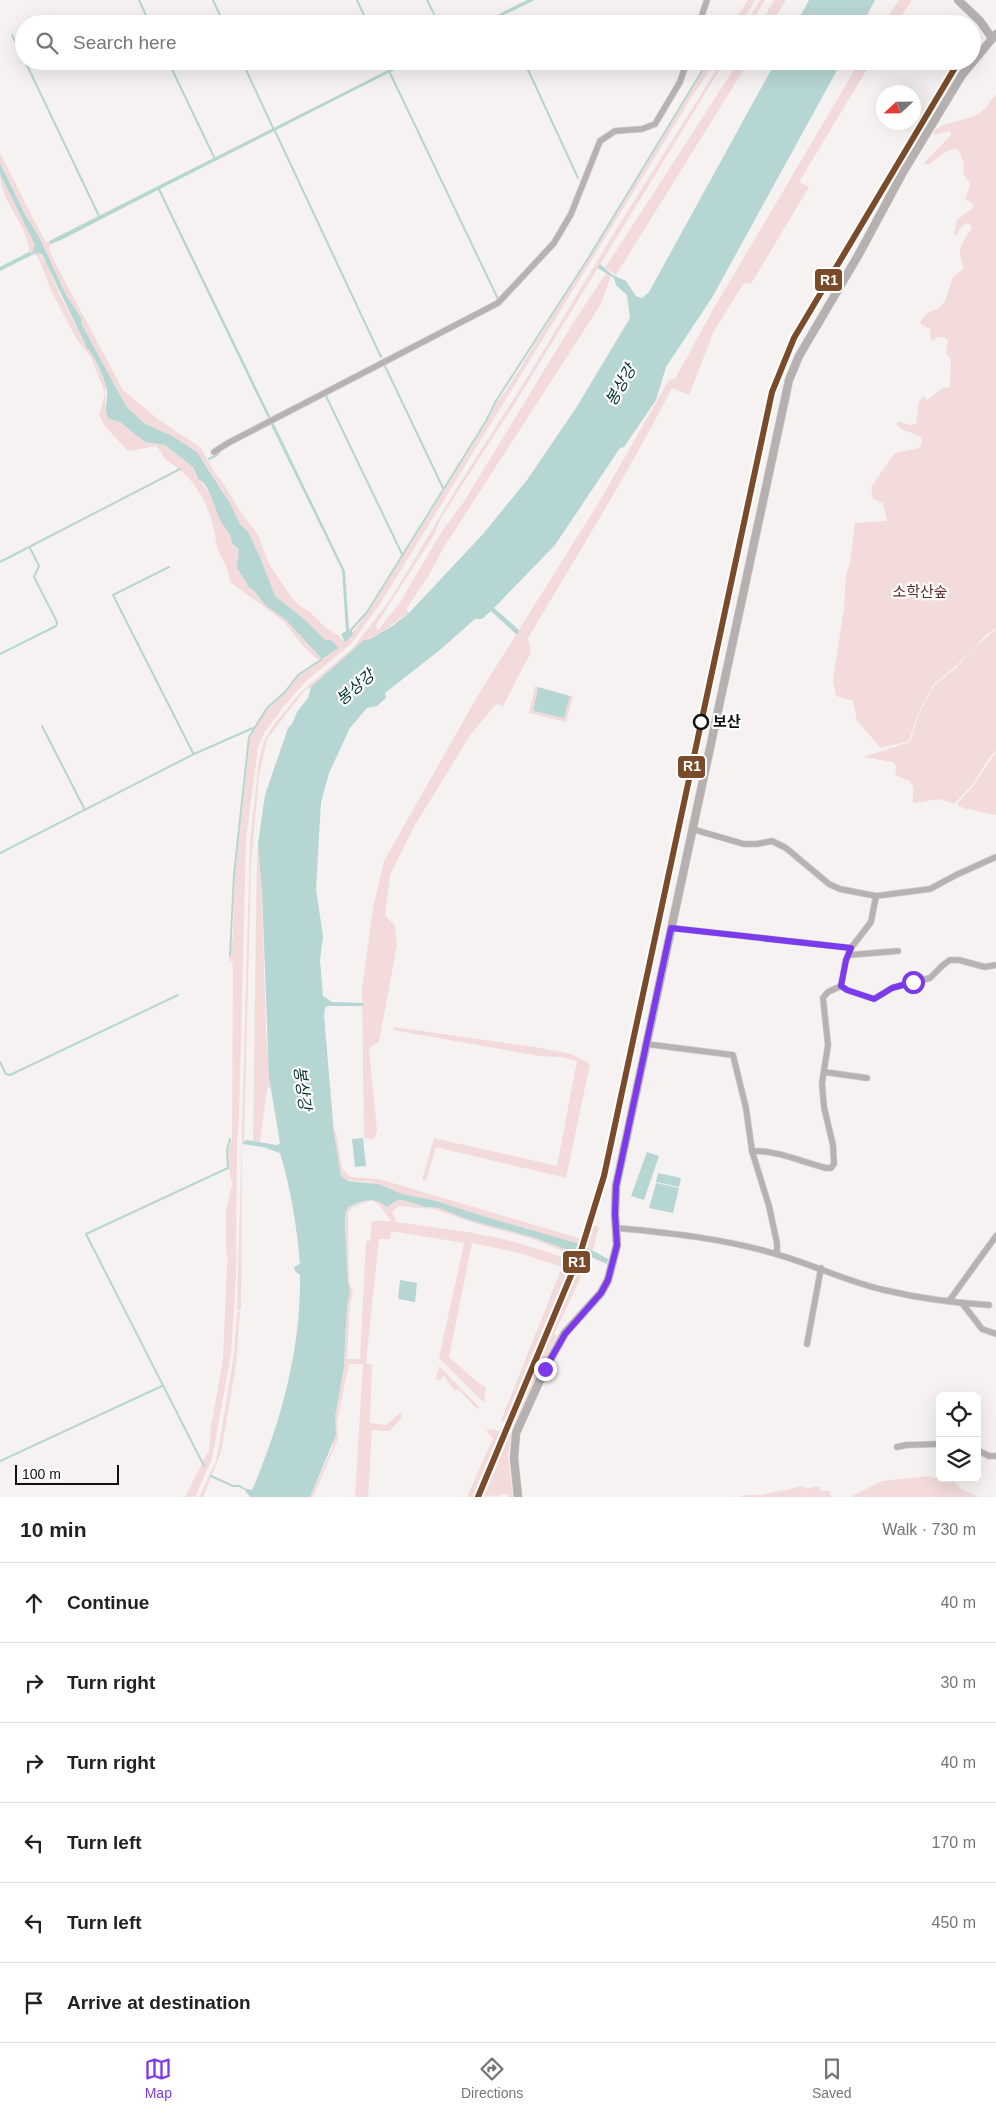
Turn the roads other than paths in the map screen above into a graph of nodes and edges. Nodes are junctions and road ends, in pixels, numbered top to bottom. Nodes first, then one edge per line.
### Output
1 (706, 0) edge
2 (958, 0) edge
3 (702, 15) edge
4 (974, 15) edge
5 (981, 22) edge
6 (994, 36) edge
7 (981, 52) edge
8 (684, 70) edge
9 (966, 70) edge
10 (214, 452) dead end
11 (692, 829) junction
12 (996, 857) edge
13 (876, 896) junction
14 (671, 928) junction
15 (851, 948) junction
16 (898, 950) dead end
17 (848, 955) junction
18 (996, 965) edge
19 (841, 986) junction
20 (646, 1044) junction
21 (824, 1072) junction
22 (866, 1078) dead end
23 (752, 1151) junction
24 (617, 1228) junction
25 (996, 1236) edge
26 (777, 1254) junction
27 (821, 1268) junction
28 (948, 1301) junction
29 (962, 1303) junction
30 (990, 1305) dead end
31 (996, 1334) edge
32 (807, 1344) dead end
33 (936, 1444) edge
34 (897, 1448) dead end
35 (981, 1452) edge
36 (996, 1456) edge
37 (518, 1497) edge

1 - 3 street
2 - 4 main road
5 - 6 main road
6 - 7 main road
8 - 10 street
9 - 11 main road
11 - 13 street
11 - 14 main road
12 - 13 street
13 - 15 street
14 - 15 street
14 - 20 main road
15 - 17 street
16 - 17 street
17 - 19 street
18 - 19 street
19 - 21 street
20 - 23 street
20 - 24 main road
21 - 22 street
21 - 23 street
23 - 26 street
24 - 26 street
24 - 37 main road
25 - 28 street
26 - 27 street
27 - 28 street
27 - 32 street
28 - 29 street
29 - 30 street
29 - 31 street
33 - 34 street
35 - 36 street

